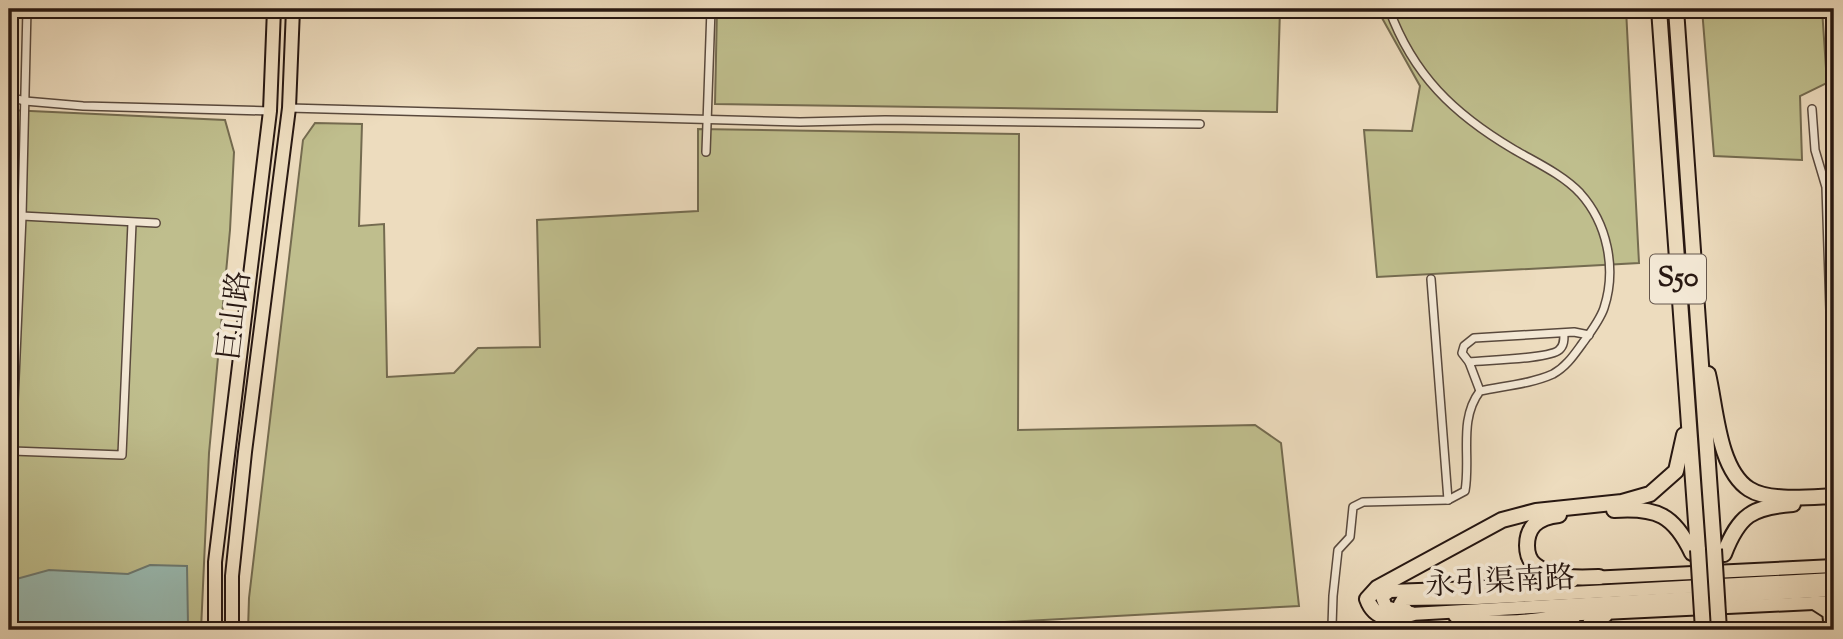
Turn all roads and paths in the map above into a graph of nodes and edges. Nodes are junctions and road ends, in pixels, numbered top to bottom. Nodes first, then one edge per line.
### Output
1 (27, 9) edge
2 (274, 9) edge
3 (293, 9) edge
4 (711, 9) edge
5 (1389, 9) edge
6 (1659, 9) edge
7 (1676, 9) edge
8 (9, 97) edge
9 (25, 101) junction
10 (289, 108) junction
11 (1812, 109) dead end
12 (270, 111) junction
13 (708, 119) junction
14 (1200, 124) dead end
15 (706, 152) dead end
16 (1830, 186) edge
17 (22, 216) junction
18 (132, 223) junction
19 (156, 223) dead end
20 (1431, 279) dead end
21 (1564, 334) junction
22 (1589, 335) junction
23 (1698, 335) junction
24 (1682, 336) junction
25 (1834, 348) edge
26 (1469, 362) junction
27 (1480, 391) junction
28 (12, 451) junction
29 (1834, 496) edge
30 (1448, 500) junction
31 (1834, 502) edge
32 (9, 517) edge
33 (1719, 551) junction
34 (1695, 552) junction
35 (1834, 566) edge
36 (1599, 577) junction
37 (1834, 579) edge
38 (1834, 590) edge
39 (1816, 603) joint
40 (1832, 607) edge
41 (1441, 612) junction
42 (1411, 614) junction
43 (1561, 615) junction
44 (1605, 615) junction
45 (1582, 628) edge
46 (215, 630) edge
47 (232, 630) edge
48 (1329, 630) edge
49 (1703, 630) edge
50 (1719, 630) edge
51 (1832, 630) edge

1 - 9 street
2 - 12 main road, 巨山路
3 - 10 main road, 巨山路
4 - 13 street
5 - 22 street
6 - 24 highway, S50
7 - 23 highway, S50
8 - 9 street
9 - 12 street
9 - 17 street
10 - 13 street
10 - 47 main road, 巨山路
11 - 16 street
12 - 46 main road, 巨山路
13 - 14 street
13 - 15 street
16 - 25 street
17 - 18 street
17 - 28 street
18 - 19 street
18 - 28 street
20 - 30 street
21 - 22 street
21 - 26 street
21 - 26 street
22 - 27 street
23 - 29 highway
23 - 33 highway, S50
24 - 34 highway, S50
24 - 42 highway
26 - 27 street
27 - 30 street
28 - 32 street
30 - 48 street
31 - 33 highway
33 - 50 highway, S50, bridge
34 - 36 highway
34 - 49 highway, S50, bridge
35 - 36 main road
36 - 42 main road
37 - 42 main road, 永引渠南路
38 - 41 main road, 永引渠南路
39 - 40 highway
39 - 44 main road
40 - 51 highway
41 - 42 main road, 永引渠南路
41 - 43 main road
43 - 44 main road
43 - 45 highway
44 - 45 highway

